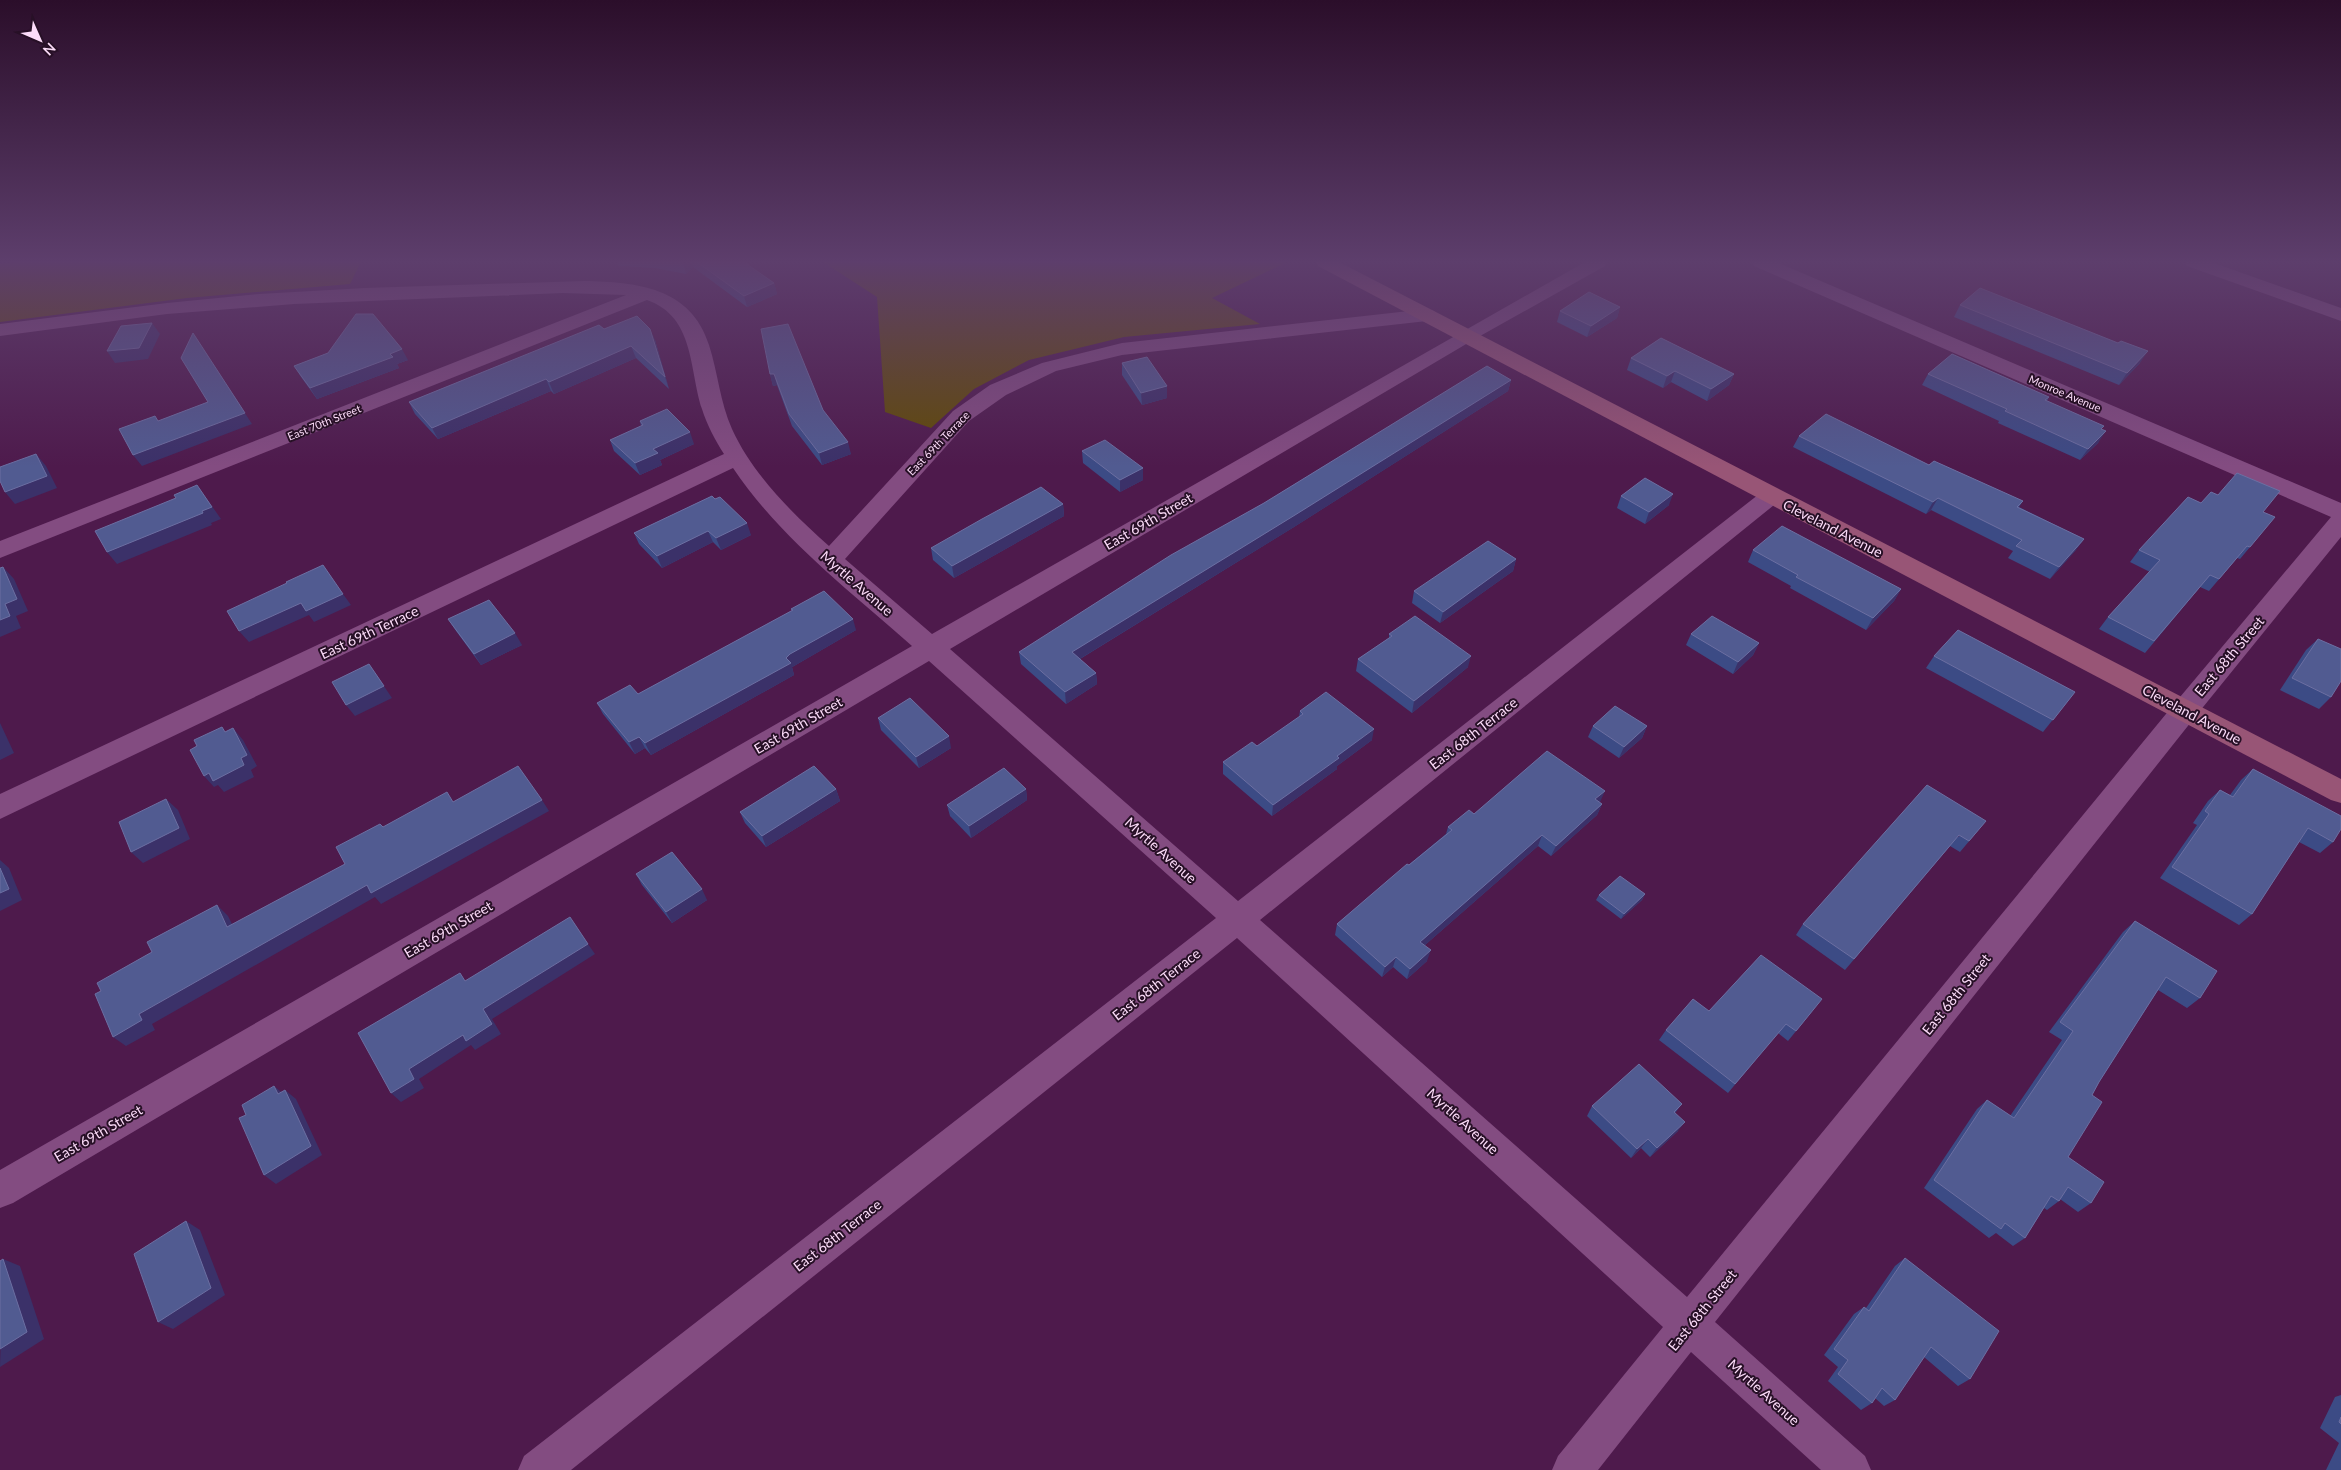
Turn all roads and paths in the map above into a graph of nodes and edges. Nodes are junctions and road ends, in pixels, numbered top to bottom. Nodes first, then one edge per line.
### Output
1 (555, 331) edge
2 (695, 331) edge
3 (1287, 331) edge
4 (1456, 331) edge
5 (1476, 331) edge
6 (1920, 331) edge
7 (1466, 336) junction
8 (737, 457) junction
9 (1771, 496) junction
10 (2341, 512) edge
11 (2341, 521) edge
12 (0, 550) edge
13 (830, 560) junction
14 (932, 647) junction
15 (2184, 710) junction
16 (2341, 792) edge
17 (0, 807) edge
18 (1238, 919) junction
19 (0, 1190) edge
20 (1690, 1325) junction
21 (538, 1470) edge
22 (1572, 1470) edge
23 (1851, 1470) edge

1 - 12 street, East 70th Street
2 - 8 street, Myrtle Avenue
3 - 13 street, East 69th Terrace
4 - 7 main road, Cleveland Avenue
5 - 7 street, East 69th Street
6 - 10 street, Monroe Avenue
7 - 9 main road, Cleveland Avenue
7 - 14 street, East 69th Street
8 - 13 street, Myrtle Avenue
8 - 17 street, East 69th Terrace
9 - 15 main road, Cleveland Avenue
9 - 18 street, East 68th Terrace
11 - 15 street, East 68th Street
13 - 14 street, Myrtle Avenue
14 - 18 street, Myrtle Avenue
14 - 19 street, East 69th Street
15 - 16 main road, Cleveland Avenue
15 - 20 street, East 68th Street
18 - 20 street, Myrtle Avenue
18 - 21 street, East 68th Terrace
20 - 22 street, East 68th Street
20 - 23 street, Myrtle Avenue

